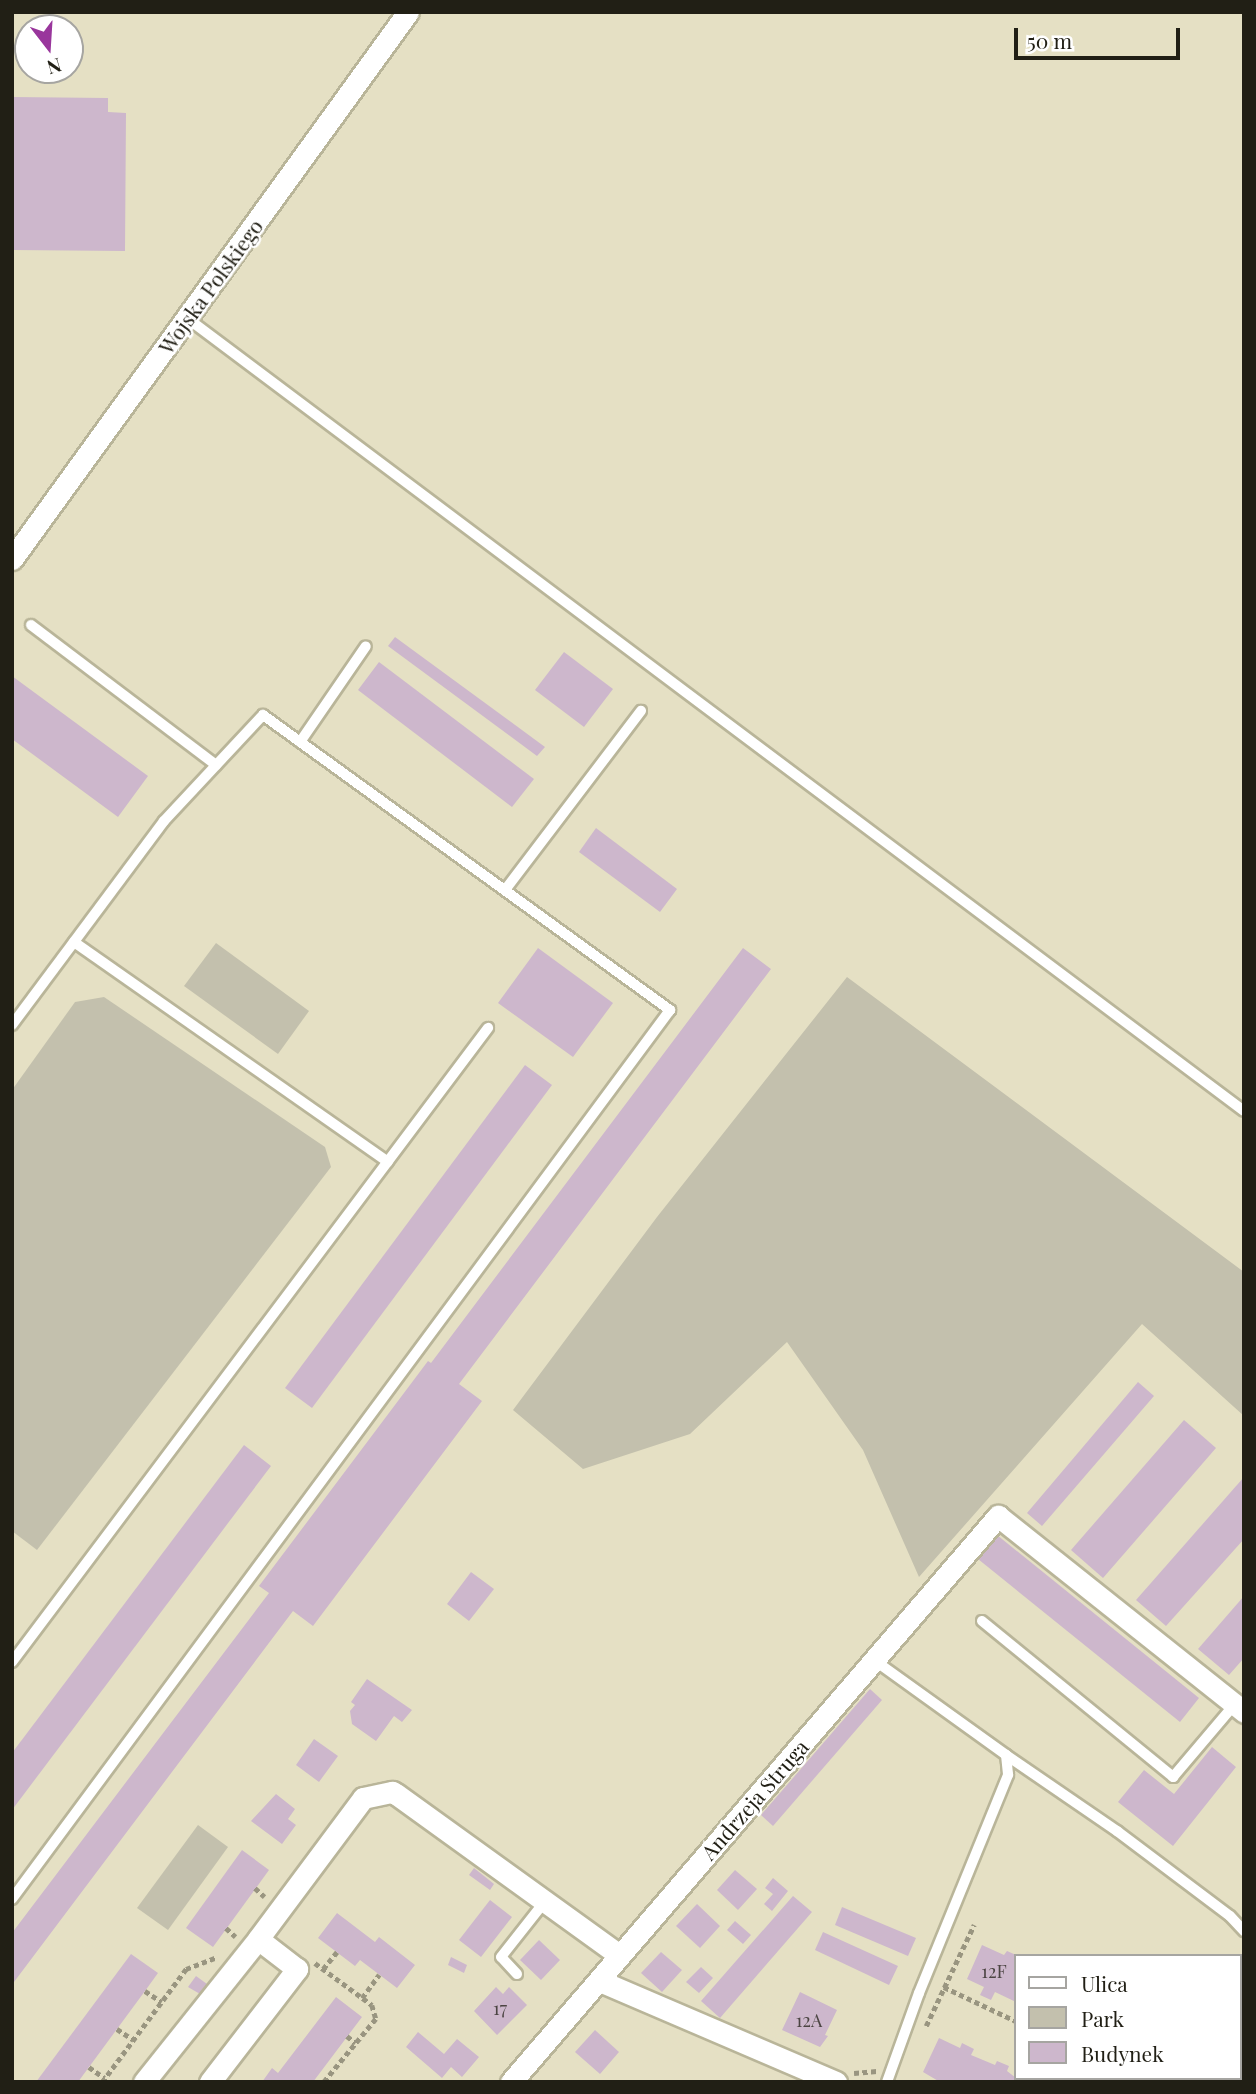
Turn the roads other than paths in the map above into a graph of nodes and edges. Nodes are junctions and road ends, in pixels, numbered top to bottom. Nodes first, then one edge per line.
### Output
1 (408, 12) edge
2 (187, 318) junction
3 (12, 559) edge
4 (31, 625) dead end
5 (366, 646) dead end
6 (641, 711) dead end
7 (300, 742) junction
8 (216, 765) junction
9 (505, 890) junction
10 (74, 942) junction
11 (12, 1025) edge
12 (488, 1028) dead end
13 (1244, 1111) edge
14 (387, 1162) junction
15 (982, 1621) dead end
16 (874, 1660) junction
17 (12, 1662) edge
18 (1239, 1709) edge
19 (1006, 1755) junction
20 (12, 1899) edge
21 (546, 1900) junction
22 (1244, 1931) edge
23 (247, 1935) junction
24 (619, 1955) junction
25 (517, 1974) dead end
26 (600, 1981) junction
27 (144, 2082) edge
28 (210, 2082) edge
29 (511, 2082) edge
30 (836, 2082) edge
31 (887, 2082) edge

1 - 2 street, Wojska Polskiego
2 - 3 street, Wojska Polskiego
2 - 13 lane
4 - 8 lane
5 - 7 lane
6 - 9 lane
7 - 8 lane
7 - 9 lane
8 - 10 lane
9 - 20 lane
10 - 11 lane
10 - 14 lane
12 - 14 lane
14 - 17 lane
15 - 18 lane
16 - 18 street, Andrzeja Struga
16 - 19 lane
16 - 24 street, Andrzeja Struga
19 - 22 lane
19 - 31 lane
21 - 23 street
21 - 24 street
21 - 25 lane
23 - 27 street
23 - 28 street
24 - 26 street, Andrzeja Struga
26 - 29 street, Andrzeja Struga
26 - 30 street

